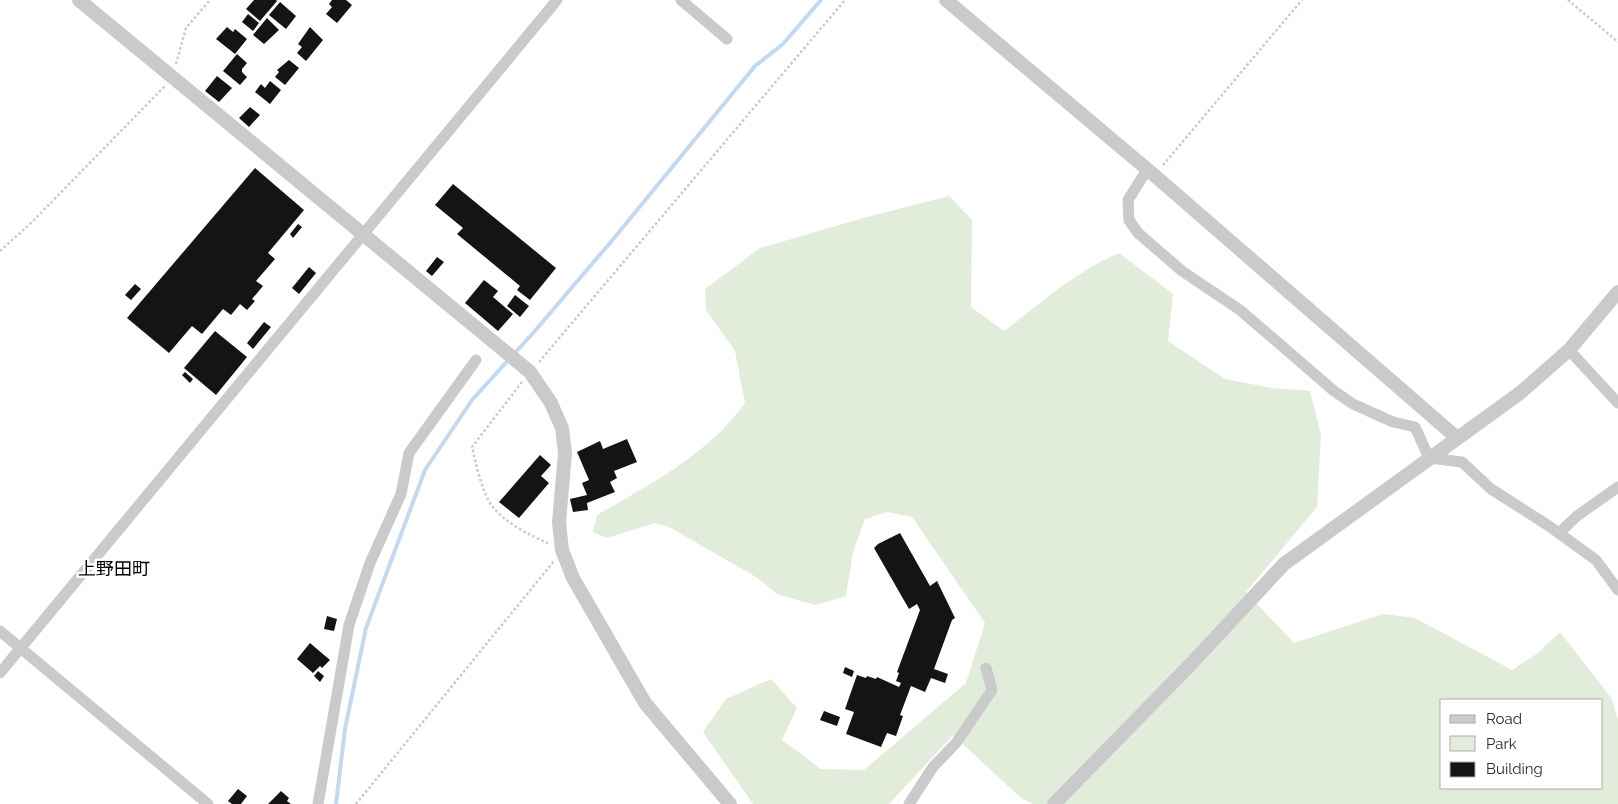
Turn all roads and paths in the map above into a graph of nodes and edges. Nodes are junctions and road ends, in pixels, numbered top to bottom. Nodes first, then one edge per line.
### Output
1 (79, 0) edge
2 (210, 0) edge
3 (557, 0) edge
4 (681, 0) edge
5 (845, 0) edge
6 (946, 0) edge
7 (1302, 0) edge
8 (1568, 0) edge
9 (727, 39) dead end
10 (1618, 42) edge
11 (173, 77) junction
12 (1154, 176) junction
13 (363, 234) junction
14 (0, 251) edge
15 (1618, 292) edge
16 (1569, 350) junction
17 (476, 360) dead end
18 (530, 372) junction
19 (1618, 403) edge
20 (1456, 437) junction
21 (1429, 458) junction
22 (1618, 487) edge
23 (1559, 533) junction
24 (562, 550) junction
25 (1618, 590) edge
26 (0, 631) edge
27 (21, 648) junction
28 (986, 668) dead end
29 (0, 673) edge
30 (208, 804) edge
31 (318, 804) edge
32 (356, 804) edge
33 (730, 804) edge
34 (909, 804) edge
35 (1054, 804) edge

1 - 11 street
2 - 11 path
3 - 13 street
4 - 9 street
5 - 18 path
6 - 12 street
7 - 12 path
8 - 10 path
11 - 13 street
11 - 14 path
12 - 20 street
12 - 21 street
13 - 18 street
13 - 27 street
15 - 16 street
16 - 19 street
16 - 20 street
17 - 31 street
18 - 24 street
18 - 24 path
20 - 21 street
21 - 23 street
21 - 35 street
22 - 23 street
23 - 25 street
24 - 32 path
24 - 33 street
26 - 27 street
27 - 29 street
27 - 30 street
28 - 34 street

